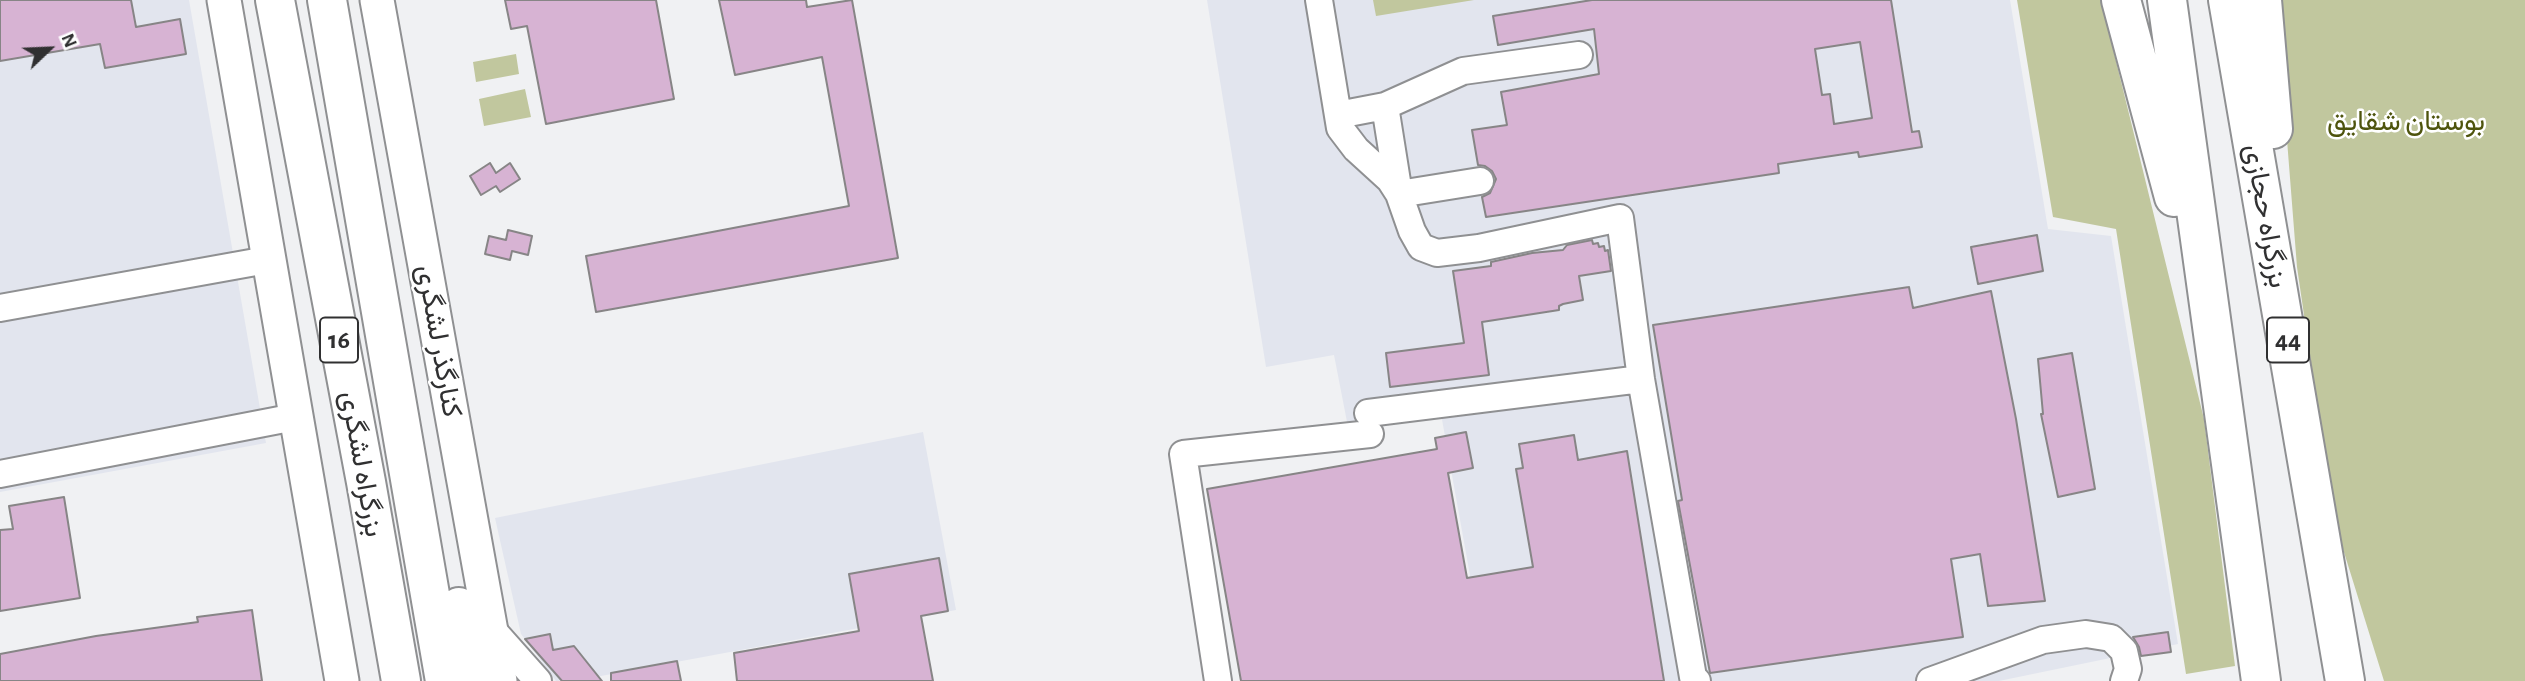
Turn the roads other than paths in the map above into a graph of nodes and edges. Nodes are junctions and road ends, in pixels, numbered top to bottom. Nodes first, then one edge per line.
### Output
1 (224, 0) edge
2 (275, 0) edge
3 (327, 0) edge
4 (377, 0) edge
5 (1319, 0) edge
6 (2121, 0) edge
7 (2167, 0) edge
8 (2228, 0) edge
9 (2262, 0) edge
10 (1579, 55) dead end
11 (1385, 106) junction
12 (1338, 116) junction
13 (1480, 181) dead end
14 (1399, 194) junction
15 (267, 260) junction
16 (0, 308) edge
17 (2284, 319) junction
18 (2210, 320) junction
19 (386, 346) junction
20 (1641, 379) junction
21 (295, 417) junction
22 (0, 474) edge
23 (491, 628) junction
24 (342, 681) edge
25 (401, 681) edge
26 (445, 681) edge
27 (472, 681) edge
28 (500, 681) edge
29 (538, 681) edge
30 (1218, 681) edge
31 (1697, 681) edge
32 (1930, 681) edge
33 (2124, 681) edge
34 (2261, 681) edge
35 (2345, 681) edge

1 - 15 main road
2 - 25 highway, بزرگراه لشگری / 16
3 - 19 highway, بزرگراه لشگری / 16
4 - 23 main road, کنارگذر لشگری
5 - 12 street
6 - 18 highway
7 - 18 highway
8 - 17 highway, بزرگراه حجازی / 44
9 - 17 highway
10 - 11 street
11 - 12 street
11 - 14 street
12 - 14 street
13 - 14 street
14 - 20 street
15 - 16 street
15 - 21 main road
17 - 35 highway, بزرگراه حجازی / 44
18 - 34 highway
19 - 26 highway, بزرگراه لشگری / 16
19 - 27 highway
20 - 30 street
20 - 31 street
21 - 22 street
21 - 24 main road
23 - 28 main road, کنارگذر لشگری
23 - 29 street
32 - 33 street

